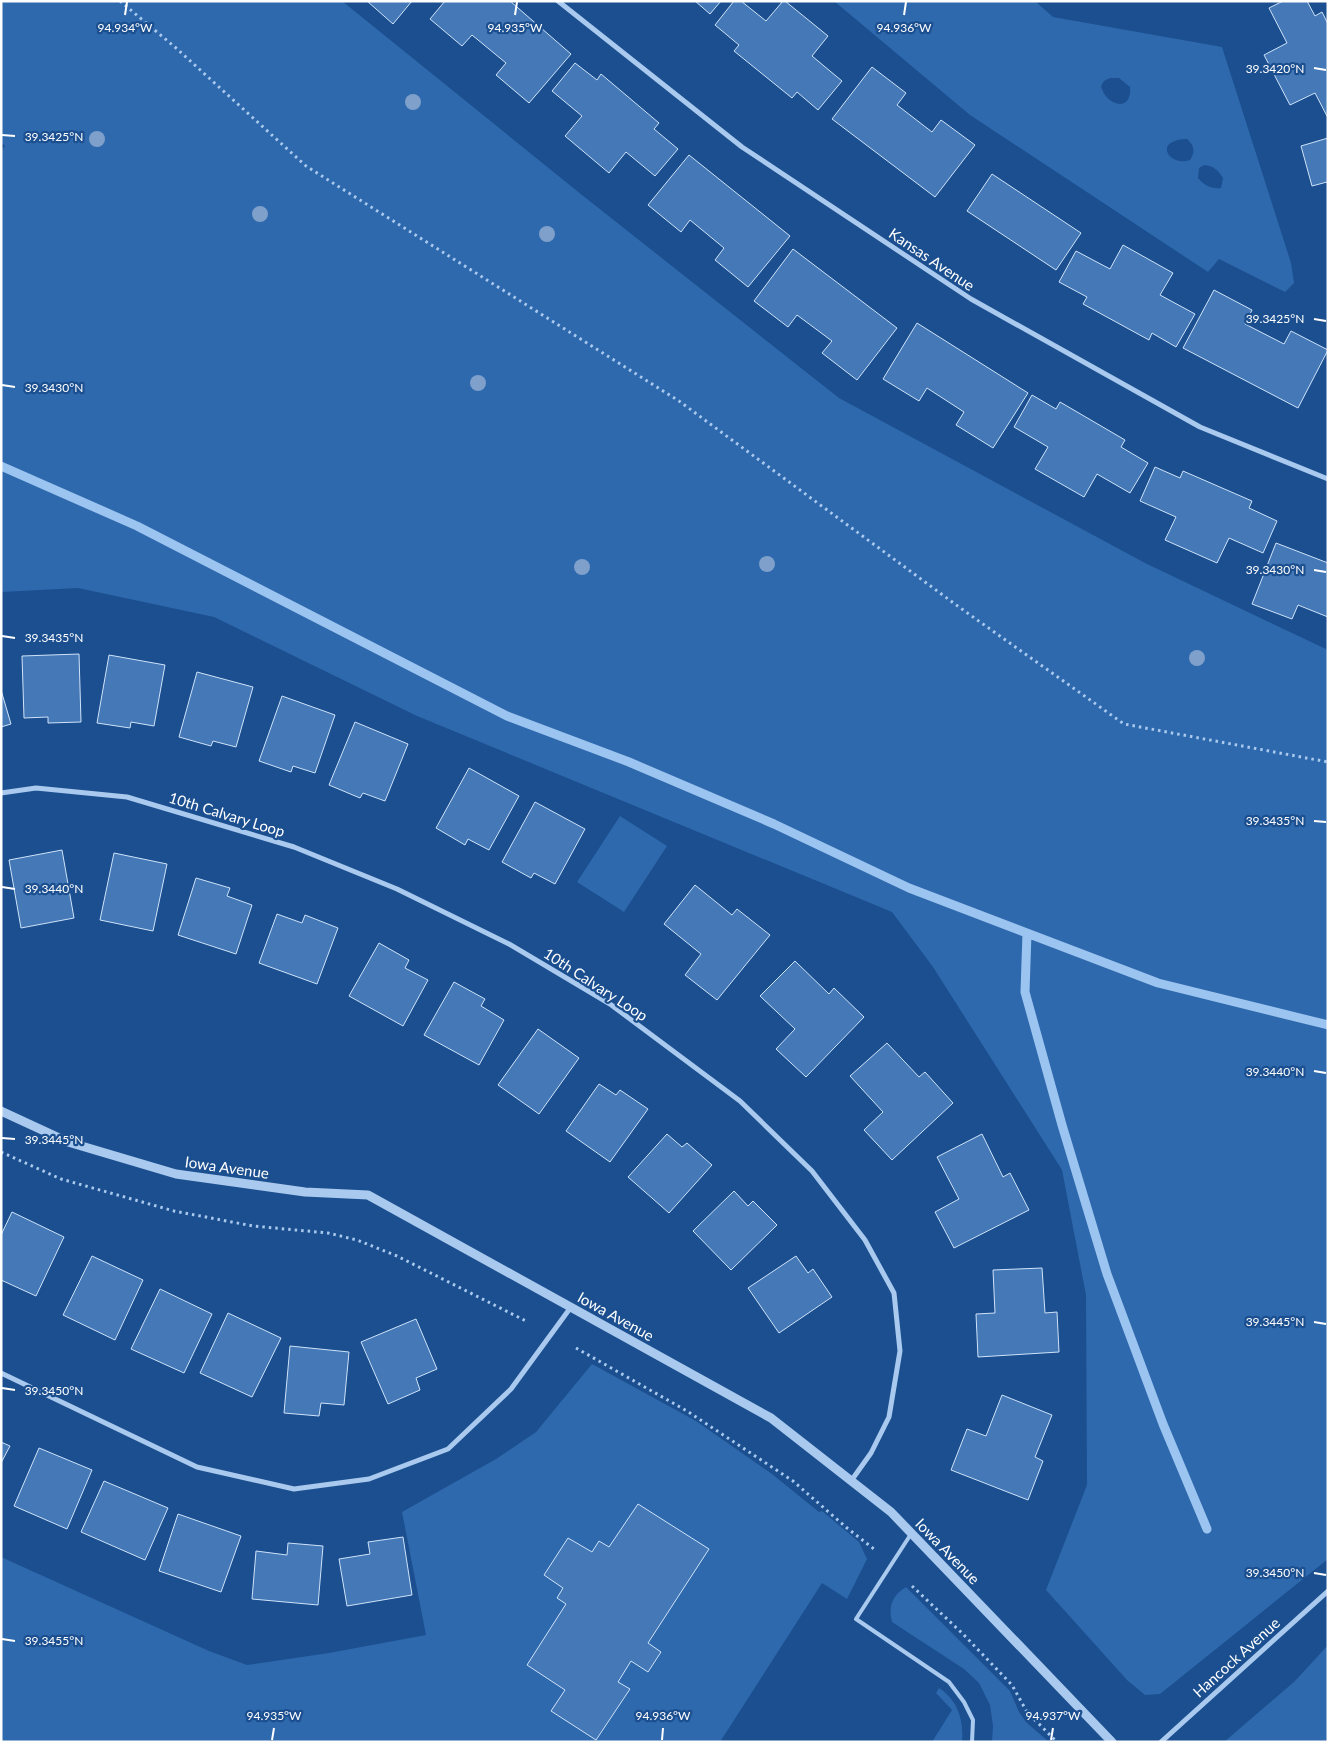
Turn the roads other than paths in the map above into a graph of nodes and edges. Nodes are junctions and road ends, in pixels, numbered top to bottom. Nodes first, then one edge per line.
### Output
1 (558, 1) edge
2 (1328, 480) edge
3 (1, 793) edge
4 (1, 1111) edge
5 (571, 1307) junction
6 (1, 1373) edge
7 (851, 1481) junction
8 (911, 1533) junction
9 (1328, 1591) edge
10 (972, 1742) edge
11 (1112, 1742) edge
12 (1161, 1742) edge

1 - 2 street, Kansas Avenue
3 - 7 street, 10th Calvary Loop
4 - 5 street, Iowa Avenue
5 - 6 street
5 - 7 street, Iowa Avenue
7 - 8 street, Iowa Avenue
8 - 10 lane
8 - 11 street, Iowa Avenue
9 - 12 street, Hancock Avenue

